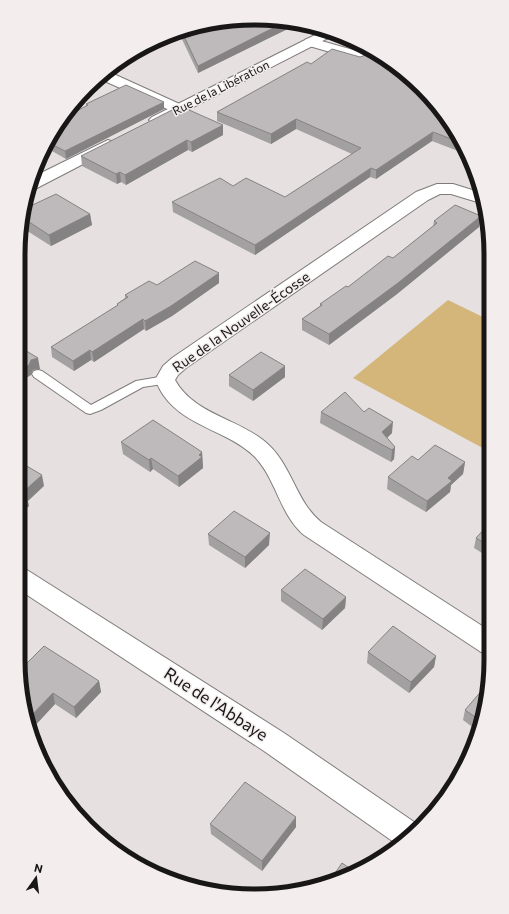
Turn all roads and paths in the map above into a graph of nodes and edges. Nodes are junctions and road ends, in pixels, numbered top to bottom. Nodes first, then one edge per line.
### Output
1 (324, 36) edge
2 (311, 42) junction
3 (379, 62) edge
4 (109, 77) edge
5 (179, 109) junction
6 (141, 128) edge
7 (121, 138) edge
8 (37, 181) edge
9 (476, 197) edge
10 (38, 374) dead end
11 (165, 380) junction
12 (25, 582) edge
13 (484, 640) edge
14 (405, 833) edge

1 - 2 street, Rue de la Libération
2 - 3 street
2 - 5 street, Rue de la Libération
4 - 5 street
5 - 6 street, Rue de la Libération
7 - 8 street
9 - 11 street, Rue de la Nouvelle-Écosse
10 - 11 lane
11 - 13 street, Rue de la Nouvelle-Écosse
12 - 14 street, Rue de l'Abbaye

